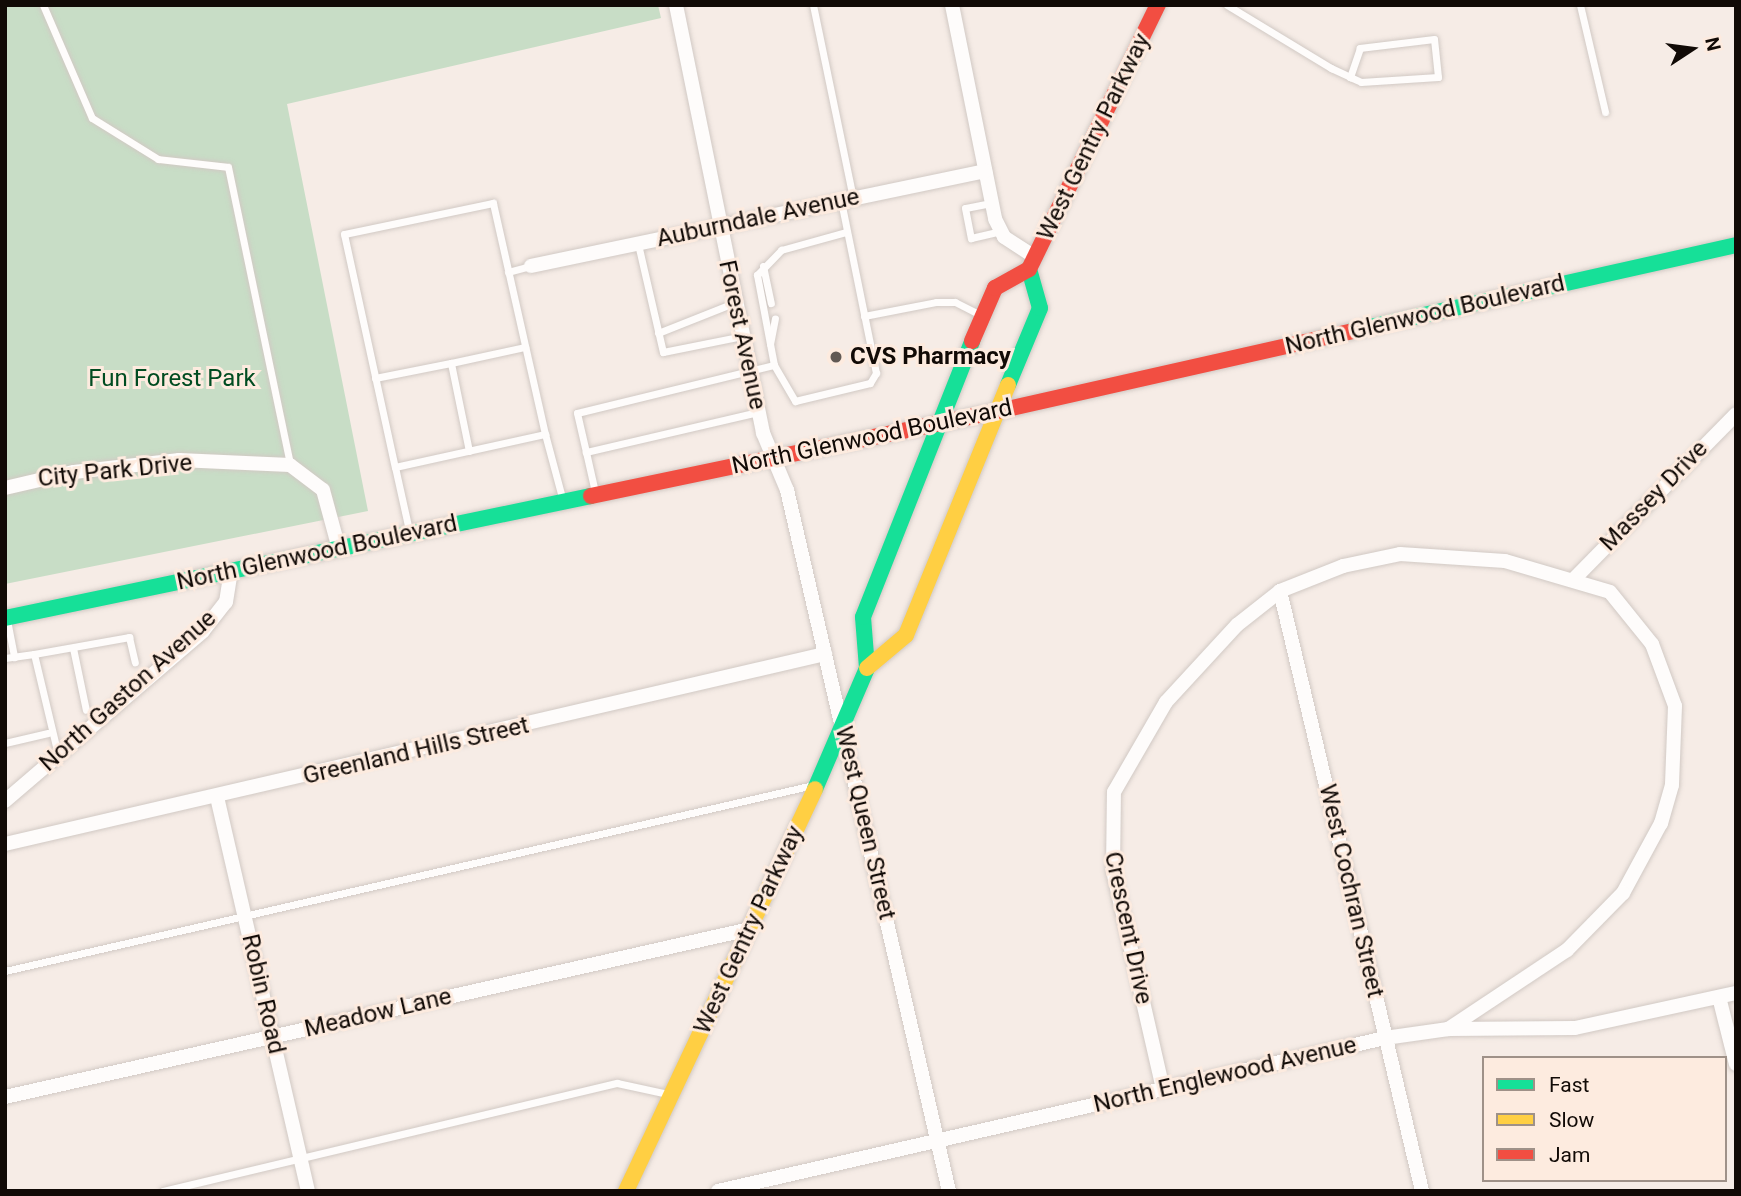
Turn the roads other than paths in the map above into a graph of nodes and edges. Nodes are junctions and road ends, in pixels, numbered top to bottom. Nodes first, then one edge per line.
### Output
1 (43, 5) edge
2 (676, 5) edge
3 (813, 5) edge
4 (952, 5) edge
5 (1158, 5) edge
6 (1227, 5) edge
7 (1580, 5) edge
8 (1350, 77) junction
9 (1605, 113) dead end
10 (985, 171) junction
11 (847, 199) junction
12 (991, 202) junction
13 (720, 226) junction
14 (1001, 231) junction
15 (846, 232) junction
16 (638, 243) junction
17 (1736, 245) edge
18 (1032, 263) junction
19 (531, 266) joint
20 (763, 267) junction
21 (508, 272) junction
22 (736, 302) junction
23 (771, 303) dead end
24 (864, 316) junction
25 (983, 316) junction
26 (775, 318) dead end
27 (658, 333) junction
28 (743, 336) junction
29 (770, 344) junction
30 (525, 347) junction
31 (451, 363) junction
32 (774, 365) junction
33 (750, 374) junction
34 (375, 378) junction
35 (758, 412) junction
36 (994, 412) junction
37 (1736, 414) edge
38 (934, 426) junction
39 (545, 434) junction
40 (469, 451) junction
41 (586, 452) junction
42 (773, 457) junction
43 (290, 465) junction
44 (394, 467) junction
45 (5, 488) edge
46 (595, 495) junction
47 (563, 502) junction
48 (410, 534) junction
49 (339, 549) junction
50 (231, 571) junction
51 (1574, 579) junction
52 (1280, 591) junction
53 (6, 617) edge
54 (73, 648) junction
55 (34, 654) junction
56 (825, 654) junction
57 (10, 658) edge
58 (135, 662) dead end
59 (867, 667) junction
60 (86, 710) dead end
61 (844, 726) junction
62 (48, 733) junction
63 (5, 743) edge
64 (58, 755) junction
65 (817, 784) junction
66 (8, 793) edge
67 (218, 797) junction
68 (5, 844) edge
69 (245, 918) junction
70 (750, 929) junction
71 (5, 971) edge
72 (1736, 993) edge
73 (1719, 997) junction
74 (1448, 1029) junction
75 (273, 1037) junction
76 (1385, 1038) junction
77 (1736, 1064) edge
78 (1163, 1089) junction
79 (672, 1095) junction
80 (5, 1097) edge
81 (937, 1139) junction
82 (301, 1160) junction
83 (163, 1191) edge
84 (308, 1191) edge
85 (626, 1191) edge
86 (718, 1191) edge
87 (949, 1191) edge
88 (1422, 1191) edge

1 - 43 lane
2 - 13 street, Forest Avenue
3 - 11 lane
4 - 10 street
5 - 18 main road, West Gentry Parkway
6 - 8 lane
7 - 9 lane
8 - 8 lane
10 - 11 street, Auburndale Avenue
10 - 12 street
11 - 13 street, Auburndale Avenue
11 - 15 lane
12 - 14 street
12 - 14 lane
13 - 16 street, Auburndale Avenue
13 - 22 street, Forest Avenue
14 - 18 street
15 - 20 lane
15 - 24 lane
16 - 19 street, Auburndale Avenue
16 - 27 lane
17 - 36 main road, North Glenwood Boulevard
18 - 25 main road, West Gentry Parkway
18 - 36 main road, West Gentry Parkway
19 - 21 lane
20 - 23 lane
20 - 29 lane
21 - 30 lane
21 - 34 lane
22 - 27 lane
22 - 28 street, Forest Avenue
24 - 25 lane
24 - 32 lane
25 - 38 main road, West Gentry Parkway
26 - 29 lane
27 - 28 lane
28 - 33 street, Forest Avenue
29 - 32 lane
30 - 31 lane
30 - 39 lane
31 - 34 lane
31 - 40 lane
32 - 33 lane
33 - 35 street, Forest Avenue
33 - 41 lane
34 - 44 lane
35 - 41 lane
35 - 42 street, Forest Avenue
36 - 38 main road, North Glenwood Boulevard
36 - 59 main road, West Gentry Parkway
37 - 51 street, Massey Drive
38 - 42 main road, North Glenwood Boulevard
38 - 59 main road, West Gentry Parkway
39 - 40 lane
39 - 47 lane
40 - 44 lane
41 - 46 lane
42 - 46 main road, North Glenwood Boulevard
42 - 56 street, West Queen Street
43 - 45 street, City Park Drive
43 - 49 street
44 - 48 lane
46 - 47 main road, North Glenwood Boulevard
47 - 48 main road, North Glenwood Boulevard
48 - 49 main road, North Glenwood Boulevard
49 - 50 main road, North Glenwood Boulevard
50 - 53 main road, North Glenwood Boulevard
50 - 64 street, North Gaston Avenue
51 - 52 street, Crescent Drive
51 - 74 street, Crescent Drive
52 - 76 street, West Cochran Street
52 - 78 street, Crescent Drive
53 - 57 lane
54 - 55 lane
54 - 58 lane
54 - 60 lane
55 - 57 lane
55 - 62 lane
56 - 61 street, West Queen Street
56 - 67 street, Greenland Hills Street
59 - 61 main road, West Gentry Parkway
61 - 65 main road, West Gentry Parkway
61 - 81 street, West Queen Street
62 - 63 lane
62 - 64 lane
64 - 66 street, North Gaston Avenue
65 - 69 lane
65 - 70 main road, West Gentry Parkway
67 - 68 street, Greenland Hills Street
67 - 69 street, Robin Road
69 - 71 lane
69 - 75 street, Robin Road
70 - 75 street, Meadow Lane
70 - 79 main road, West Gentry Parkway
72 - 73 street, North Englewood Avenue
73 - 74 street, North Englewood Avenue
73 - 77 street
74 - 76 street, North Englewood Avenue
75 - 80 street, Meadow Lane
75 - 82 street, Robin Road
76 - 78 street, North Englewood Avenue
76 - 88 street, West Cochran Street
78 - 81 street, North Englewood Avenue
79 - 82 lane
79 - 85 main road, West Gentry Parkway
81 - 86 street, North Englewood Avenue
81 - 87 street, West Queen Street
82 - 83 lane
82 - 84 street, Robin Road

